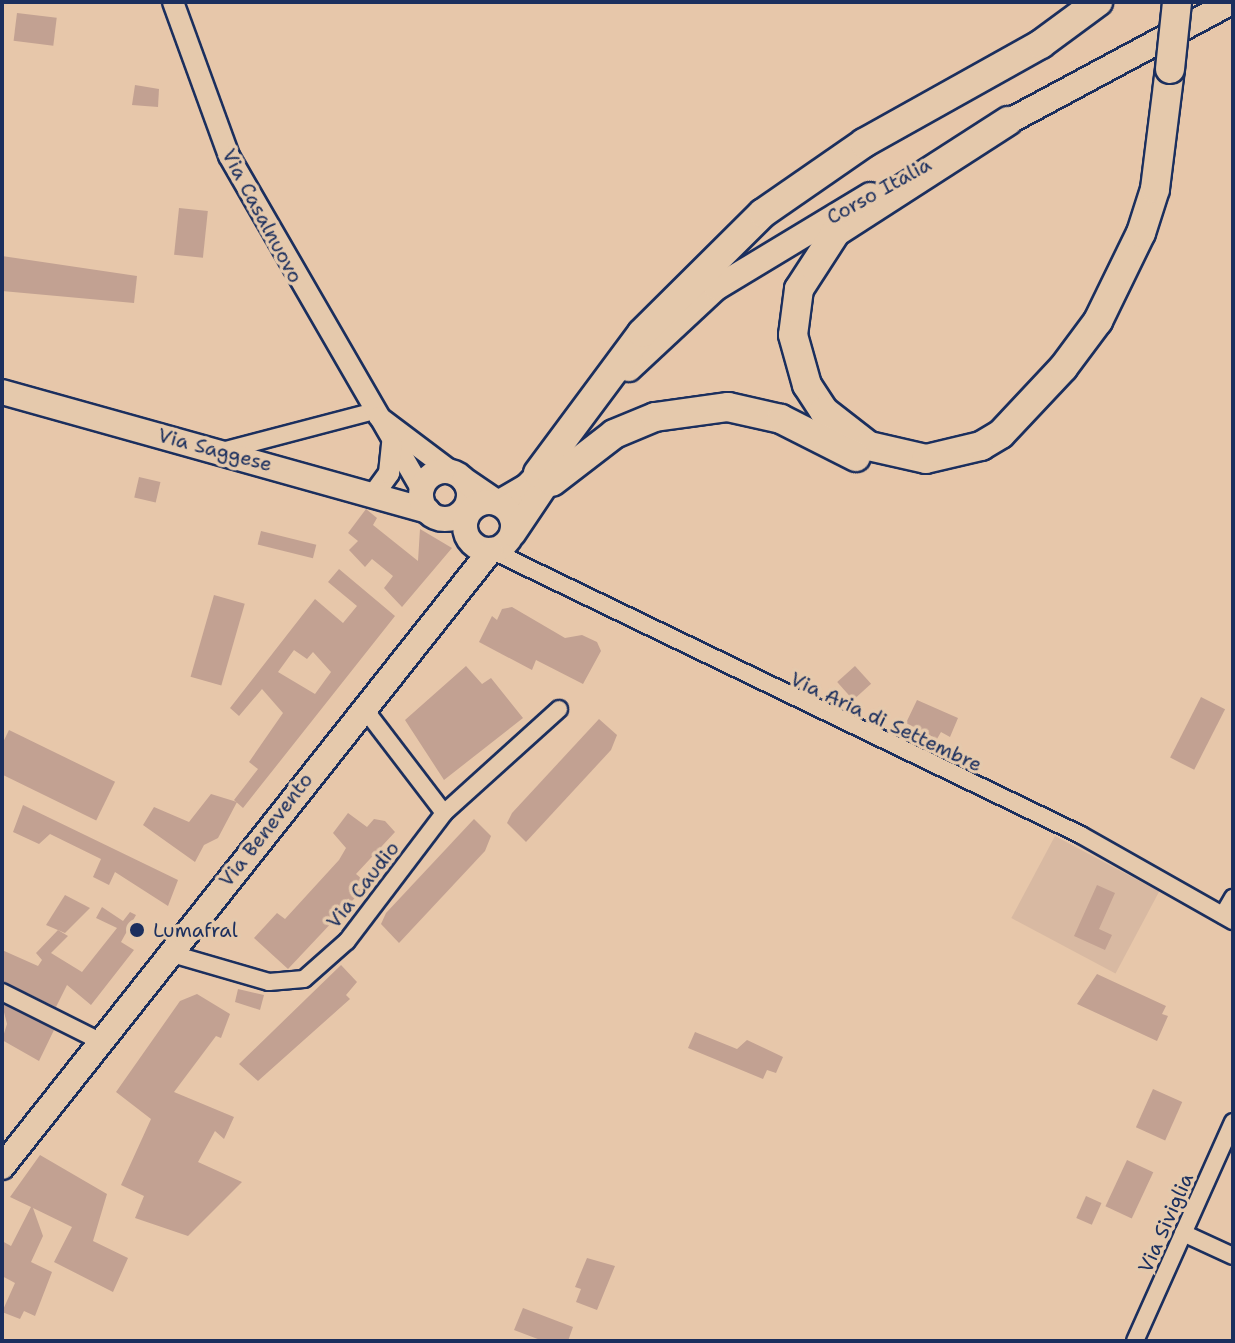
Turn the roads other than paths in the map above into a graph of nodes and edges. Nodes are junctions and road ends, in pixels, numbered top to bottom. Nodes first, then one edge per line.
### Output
1 (173, 2) edge
2 (1098, 2) edge
3 (1177, 2) edge
4 (1192, 2) edge
5 (1232, 2) edge
6 (1179, 65) junction
7 (1008, 121) junction
8 (2, 392) edge
9 (377, 414) junction
10 (392, 443) junction
11 (220, 452) junction
12 (458, 476) junction
13 (545, 478) junction
14 (374, 494) junction
15 (498, 503) junction
16 (429, 506) junction
17 (496, 542) junction
18 (363, 707) junction
19 (559, 709) dead end
20 (444, 813) junction
21 (1233, 898) edge
22 (1228, 918) edge
23 (169, 953) junction
24 (2, 992) edge
25 (100, 1041) junction
26 (1233, 1122) edge
27 (2, 1165) edge
28 (1183, 1233) junction
29 (1233, 1256) edge
30 (1136, 1340) edge

1 - 9 street, Via Casalnuovo
2 - 13 highway
3 - 6 highway, bridge
4 - 6 highway
5 - 7 main road, Corso Italia
6 - 7 highway
6 - 13 highway
7 - 13 main road, Corso Italia
8 - 11 main road, Via Saggese
9 - 10 street, Via Casalnuovo
9 - 11 street
9 - 12 street
10 - 14 street
10 - 16 street, Via Casalnuovo
11 - 14 main road, Via Saggese
12 - 15 main road
12 - 16 main road
12 - 16 main road
13 - 15 main road
13 - 17 main road
14 - 16 main road, Via Saggese
15 - 17 main road
15 - 17 main road, Via Benevento
16 - 17 main road
17 - 18 main road, Via Benevento
17 - 22 street, Via Aria di Settembre
18 - 20 street
18 - 23 main road, Via Benevento
19 - 20 street, Via Caudio
20 - 23 street, Via Caudio
21 - 22 street
23 - 25 main road, Via Benevento
24 - 25 street
25 - 27 main road, Via Benevento
26 - 28 street, Via Siviglia
28 - 29 street
28 - 30 street, Via Siviglia

